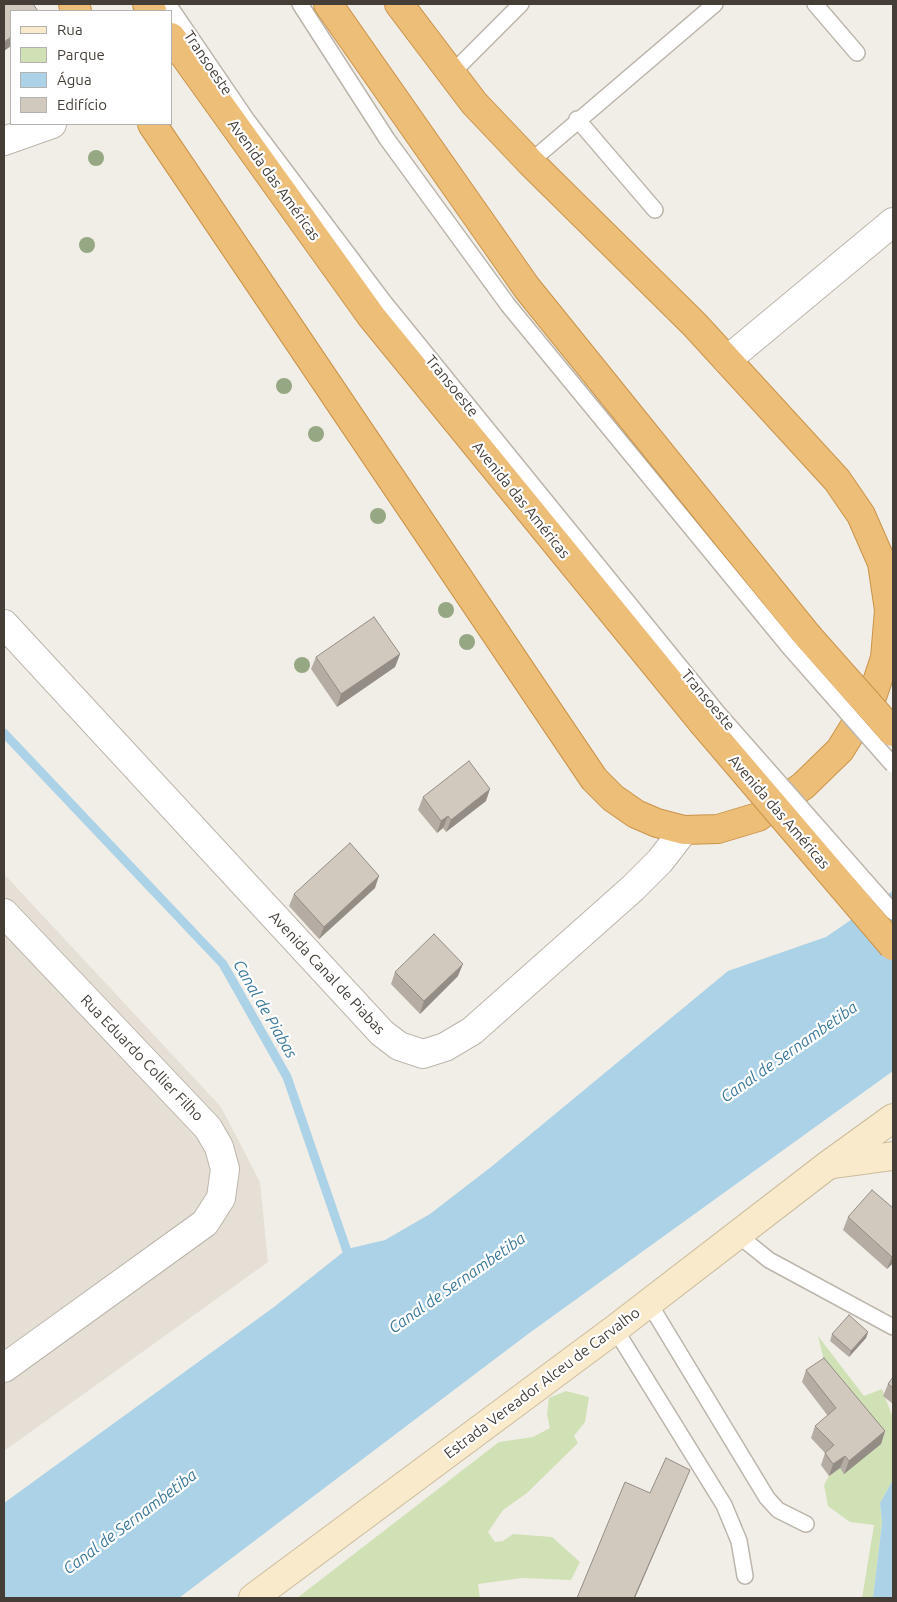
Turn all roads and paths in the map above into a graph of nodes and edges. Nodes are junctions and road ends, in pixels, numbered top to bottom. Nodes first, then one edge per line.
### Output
1 (168, 4) edge
2 (300, 4) edge
3 (328, 4) edge
4 (399, 4) edge
5 (521, 4) edge
6 (715, 4) edge
7 (816, 4) edge
8 (172, 39) edge
9 (857, 53) dead end
10 (452, 73) junction
11 (577, 119) junction
12 (49, 125) edge
13 (153, 125) edge
14 (4, 140) edge
15 (530, 162) junction
16 (655, 210) dead end
17 (893, 222) edge
18 (728, 360) junction
19 (4, 624) edge
20 (798, 641) junction
21 (709, 717) junction
22 (893, 732) edge
23 (893, 765) edge
24 (684, 830) junction
25 (893, 912) edge
26 (4, 914) edge
27 (893, 946) edge
28 (893, 1118) edge
29 (893, 1156) edge
30 (841, 1163) junction
31 (893, 1176) edge
32 (738, 1235) junction
33 (649, 1303) junction
34 (893, 1327) edge
35 (615, 1329) junction
36 (4, 1368) edge
37 (806, 1524) dead end
38 (745, 1576) dead end
39 (253, 1598) edge

1 - 21 lane, Transoeste
2 - 20 lane
3 - 20 highway
4 - 10 highway
5 - 10 lane
6 - 11 lane
7 - 9 lane
8 - 21 highway, Avenida das Américas
10 - 15 highway
11 - 15 lane
11 - 16 lane
12 - 14 street
13 - 24 highway
15 - 18 highway
17 - 18 street
18 - 24 highway
19 - 24 street, Avenida Canal de Piabas
20 - 22 highway, bridge
20 - 23 lane, bridge
21 - 25 lane, Transoeste, bridge
21 - 27 highway, Avenida das Américas, bridge
26 - 36 street, Rua Eduardo Collier Filho
28 - 30 street, Estrada Vereador Alceu de Carvalho
29 - 30 street
30 - 31 street
30 - 32 street, Estrada Vereador Alceu de Carvalho
32 - 33 street, Estrada Vereador Alceu de Carvalho
32 - 34 lane
33 - 35 street, Estrada Vereador Alceu de Carvalho
33 - 37 lane
35 - 38 lane
35 - 39 street, Estrada Vereador Alceu de Carvalho

